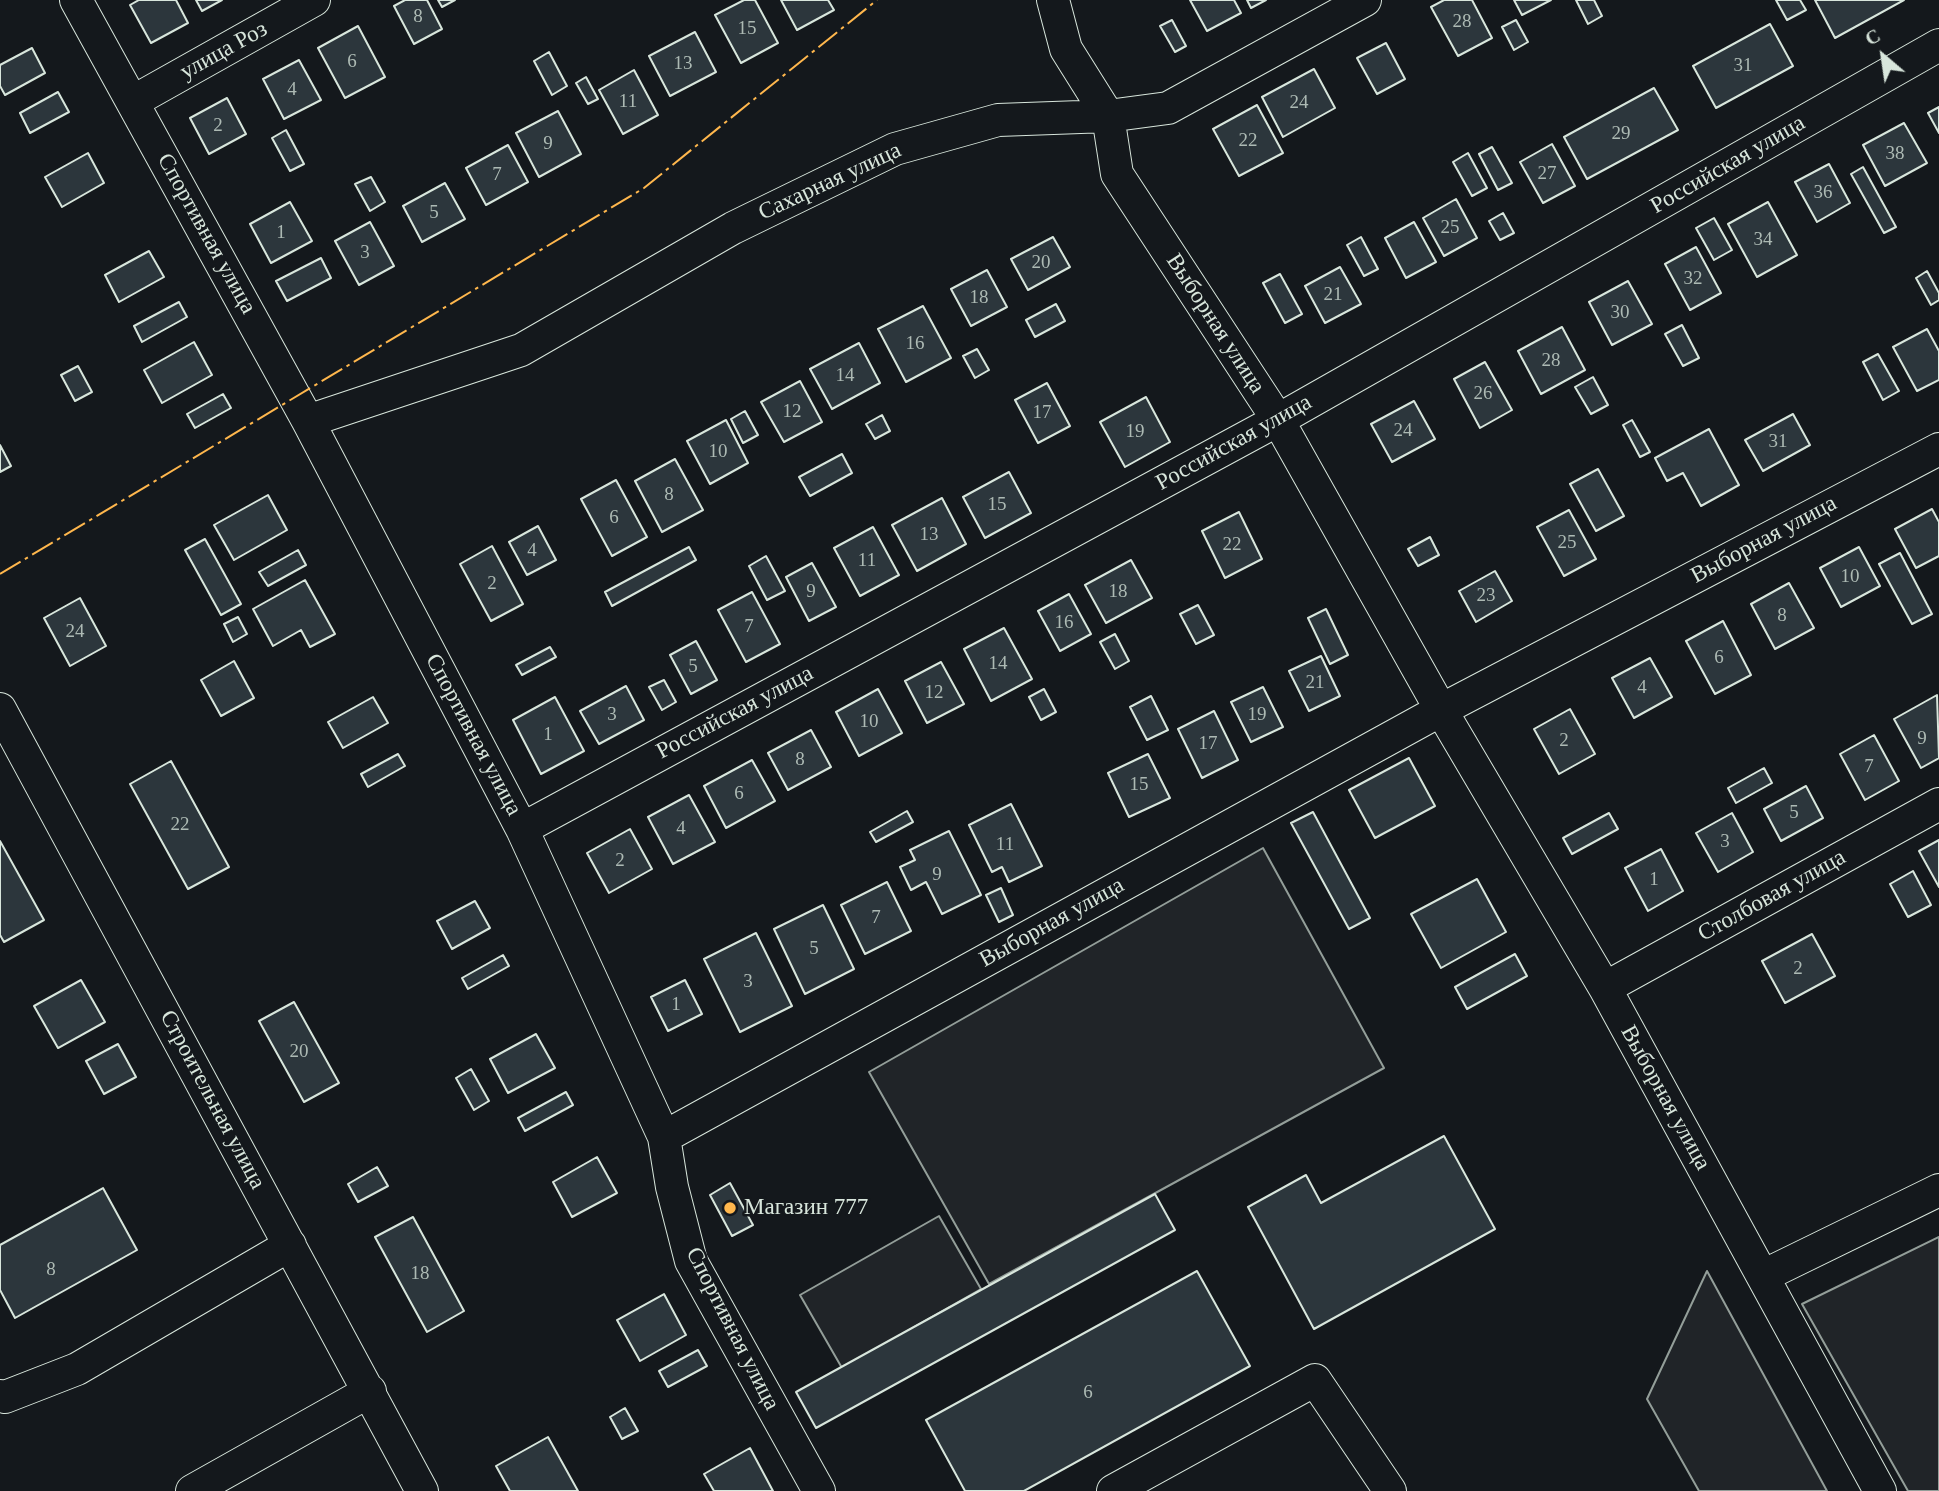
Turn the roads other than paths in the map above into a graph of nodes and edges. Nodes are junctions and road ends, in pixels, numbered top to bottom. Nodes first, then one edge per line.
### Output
1 (76, 0) edge
2 (314, 0) edge
3 (1054, 0) edge
4 (1365, 0) edge
5 (1939, 45) edge
6 (134, 102) junction
7 (1108, 116) junction
8 (1278, 420) junction
9 (308, 421) junction
10 (1939, 449) edge
11 (0, 709) edge
12 (1441, 710) junction
13 (1939, 804) edge
14 (522, 829) junction
15 (1605, 988) junction
16 (664, 1137) junction
17 (1939, 1190) edge
18 (290, 1245) junction
19 (1763, 1276) junction
20 (370, 1391) junction
21 (0, 1396) edge
22 (192, 1491) edge
23 (422, 1491) edge
24 (818, 1491) edge
25 (1112, 1491) edge
26 (1390, 1491) edge
27 (1880, 1491) edge

1 - 6 street, Спортивная улица
2 - 6 street, улица Роз
3 - 7 street
4 - 7 street, Сахарная улица
5 - 8 street, Российская улица
6 - 9 street, Спортивная улица
7 - 8 street, Выборная улица
7 - 9 street, Сахарная улица
8 - 12 street, Выборная улица
8 - 14 street, Российская улица
9 - 14 street, Спортивная улица
10 - 12 street, Выборная улица
11 - 18 street, Строительная улица
12 - 15 street, Выборная улица
12 - 16 street, Выборная улица
13 - 15 street, Столбовая улица
14 - 16 street, Спортивная улица
15 - 19 street, Выборная улица
16 - 24 street, Спортивная улица
17 - 19 street
18 - 20 street, Строительная улица
18 - 21 street
19 - 27 street, Выборная улица
20 - 22 street
20 - 23 street, Строительная улица
25 - 26 street

